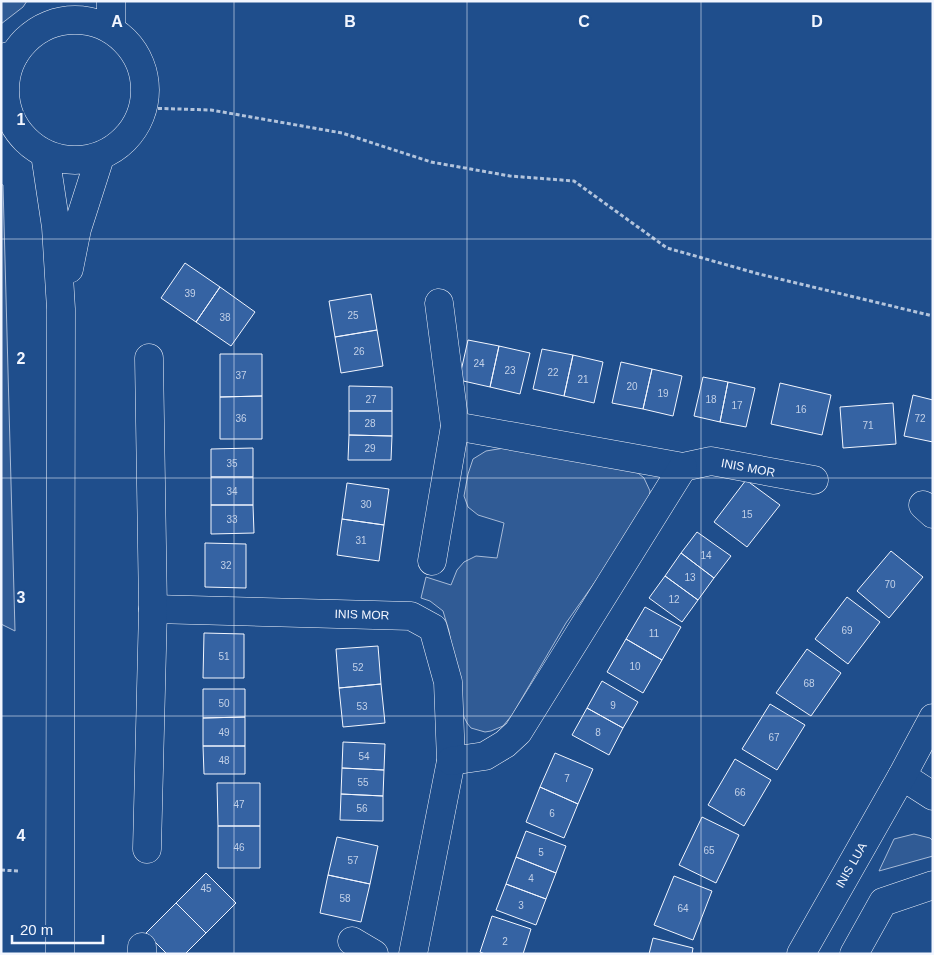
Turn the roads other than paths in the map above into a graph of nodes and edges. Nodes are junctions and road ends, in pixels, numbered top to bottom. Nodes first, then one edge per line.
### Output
1 (111, 1) edge
2 (60, 12) edge
3 (111, 29) junction
4 (8, 56) edge
5 (5, 112) edge
6 (45, 154) junction
7 (100, 157) junction
8 (439, 303) dead end
9 (60, 310) junction
10 (149, 358) dead end
11 (455, 426) junction
12 (683, 467) junction
13 (814, 480) dead end
14 (432, 561) dead end
15 (152, 609) junction
16 (933, 718) edge
17 (451, 762) junction
18 (902, 776) junction
19 (933, 796) edge
20 (147, 849) dead end
21 (933, 885) edge
22 (60, 954) edge
23 (413, 954) edge
24 (801, 954) edge
25 (854, 954) edge

1 - 3 street
2 - 3 street
2 - 4 street
3 - 7 street
4 - 5 street
5 - 6 street
6 - 7 street
6 - 9 street
7 - 9 street
8 - 11 street
9 - 22 street
10 - 15 street
11 - 12 street, INIS MOR
11 - 14 street
12 - 13 street, INIS MOR
12 - 17 street
15 - 17 street, INIS MOR
15 - 20 street
16 - 18 street, INIS LUA
17 - 23 street, INIS MOR
18 - 19 street
18 - 24 street, INIS LUA
21 - 25 street

